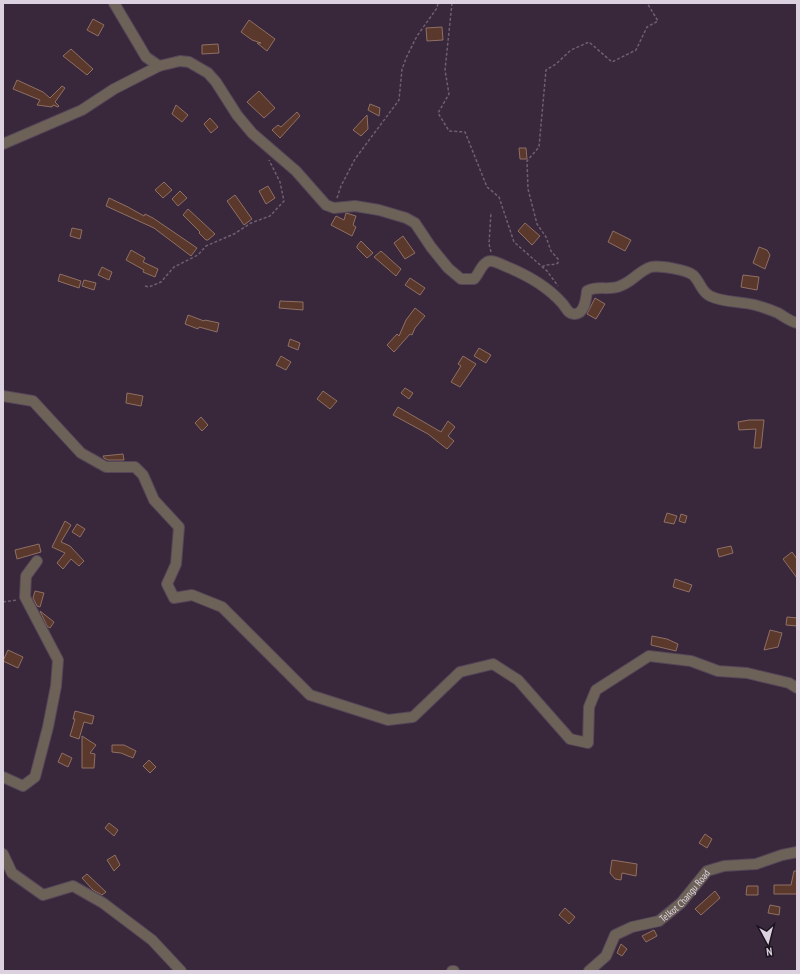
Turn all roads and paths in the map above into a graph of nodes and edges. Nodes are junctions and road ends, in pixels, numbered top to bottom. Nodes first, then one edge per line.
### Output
1 (114, 3) edge
2 (438, 3) edge
3 (452, 3) edge
4 (647, 3) edge
5 (159, 66) junction
6 (3, 144) edge
7 (266, 154) dead end
8 (338, 208) junction
9 (491, 212) dead end
10 (492, 260) junction
11 (542, 267) junction
12 (144, 286) dead end
13 (559, 287) dead end
14 (797, 323) edge
15 (3, 396) edge
16 (37, 561) dead end
17 (25, 597) junction
18 (3, 602) edge
19 (797, 688) edge
20 (3, 778) edge
21 (797, 852) edge
22 (3, 854) edge
23 (3, 867) edge
24 (12, 873) junction
25 (181, 971) edge
26 (589, 971) edge

1 - 5 street
2 - 8 path
3 - 11 path
4 - 11 path
5 - 6 street
5 - 8 street
7 - 12 path
8 - 10 street
9 - 10 path
10 - 14 street
11 - 13 path
15 - 19 street
16 - 17 street
17 - 18 path
17 - 20 street
21 - 26 street, Telkot Changu Road
22 - 24 street
23 - 24 street
24 - 25 street

